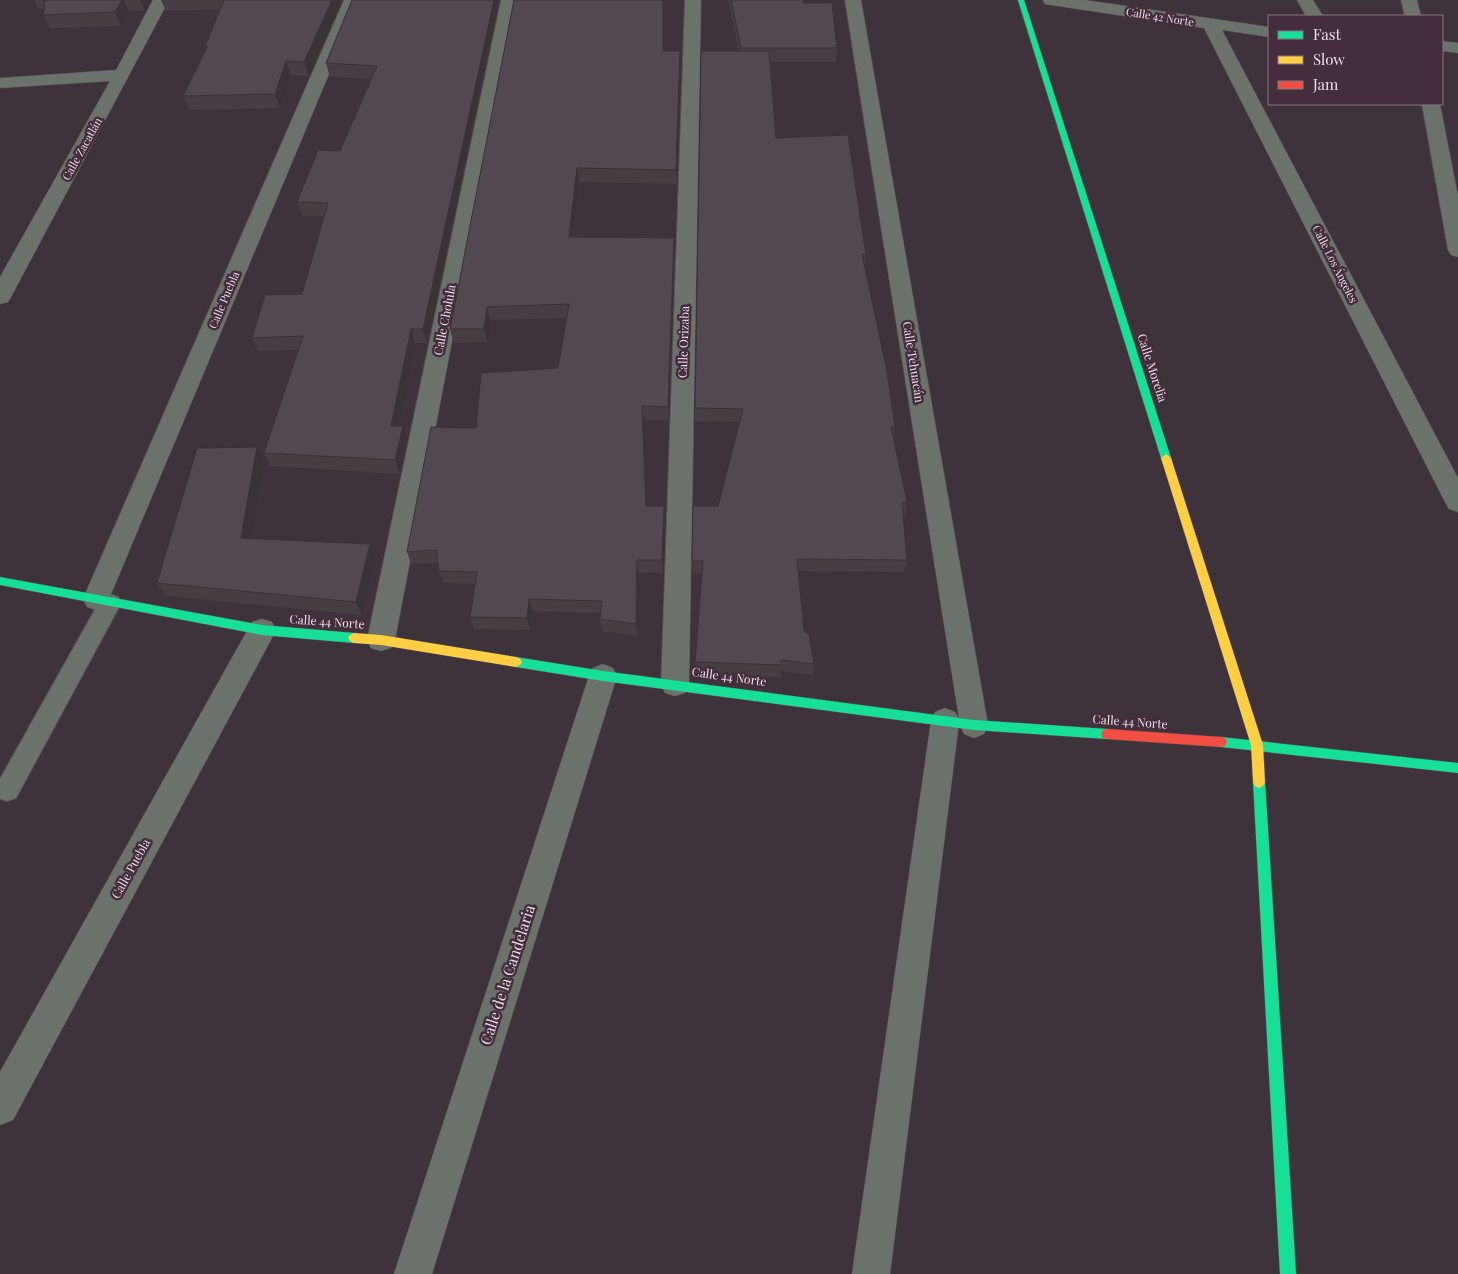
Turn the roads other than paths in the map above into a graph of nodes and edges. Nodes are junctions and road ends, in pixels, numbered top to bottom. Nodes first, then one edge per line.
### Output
1 (160, 0) edge
2 (352, 0) edge
3 (509, 0) edge
4 (693, 0) edge
5 (853, 0) edge
6 (1021, 0) edge
7 (1051, 0) edge
8 (1306, 0) edge
9 (1409, 0) edge
10 (1130, 7) edge
11 (1314, 15) edge
12 (1413, 15) edge
13 (1211, 26) junction
14 (1268, 32) edge
15 (1443, 46) edge
16 (1458, 48) edge
17 (122, 75) junction
18 (0, 83) edge
19 (1431, 105) edge
20 (1458, 250) edge
21 (0, 297) edge
22 (1458, 502) edge
23 (0, 581) edge
24 (103, 601) junction
25 (262, 630) junction
26 (381, 640) junction
27 (603, 676) junction
28 (675, 684) junction
29 (959, 723) junction
30 (1257, 745) junction
31 (1458, 768) edge
32 (7, 790) dead end
33 (0, 1107) edge
34 (413, 1274) edge
35 (871, 1274) edge
36 (1288, 1274) edge

1 - 17 street, Calle Zacatlán
2 - 24 street, Calle Puebla
3 - 26 street, Calle Cholula
4 - 28 street, Calle Orizaba
5 - 29 street, Calle Tehuacán
6 - 30 street, Calle Morelia
7 - 10 street, Calle 42 Norte
8 - 11 street
9 - 12 street
10 - 13 street, Calle 42 Norte
13 - 14 street, Calle 42 Norte
13 - 22 street, Calle Los Ángeles
15 - 16 street
17 - 18 street
17 - 21 street, Calle Zacatlán
19 - 20 street
23 - 24 street, Calle 44 Norte
24 - 25 street, Calle 44 Norte
24 - 32 lane
25 - 26 street, Calle 44 Norte
25 - 33 street, Calle Puebla
26 - 27 street, Calle 44 Norte
27 - 28 street, Calle 44 Norte
27 - 34 street, Calle de la Candelaria
28 - 29 street, Calle 44 Norte
29 - 30 street, Calle 44 Norte
29 - 35 street, Calle Tehuacán
30 - 31 street, Calle 44 Norte
30 - 36 street, Calle Morelia

